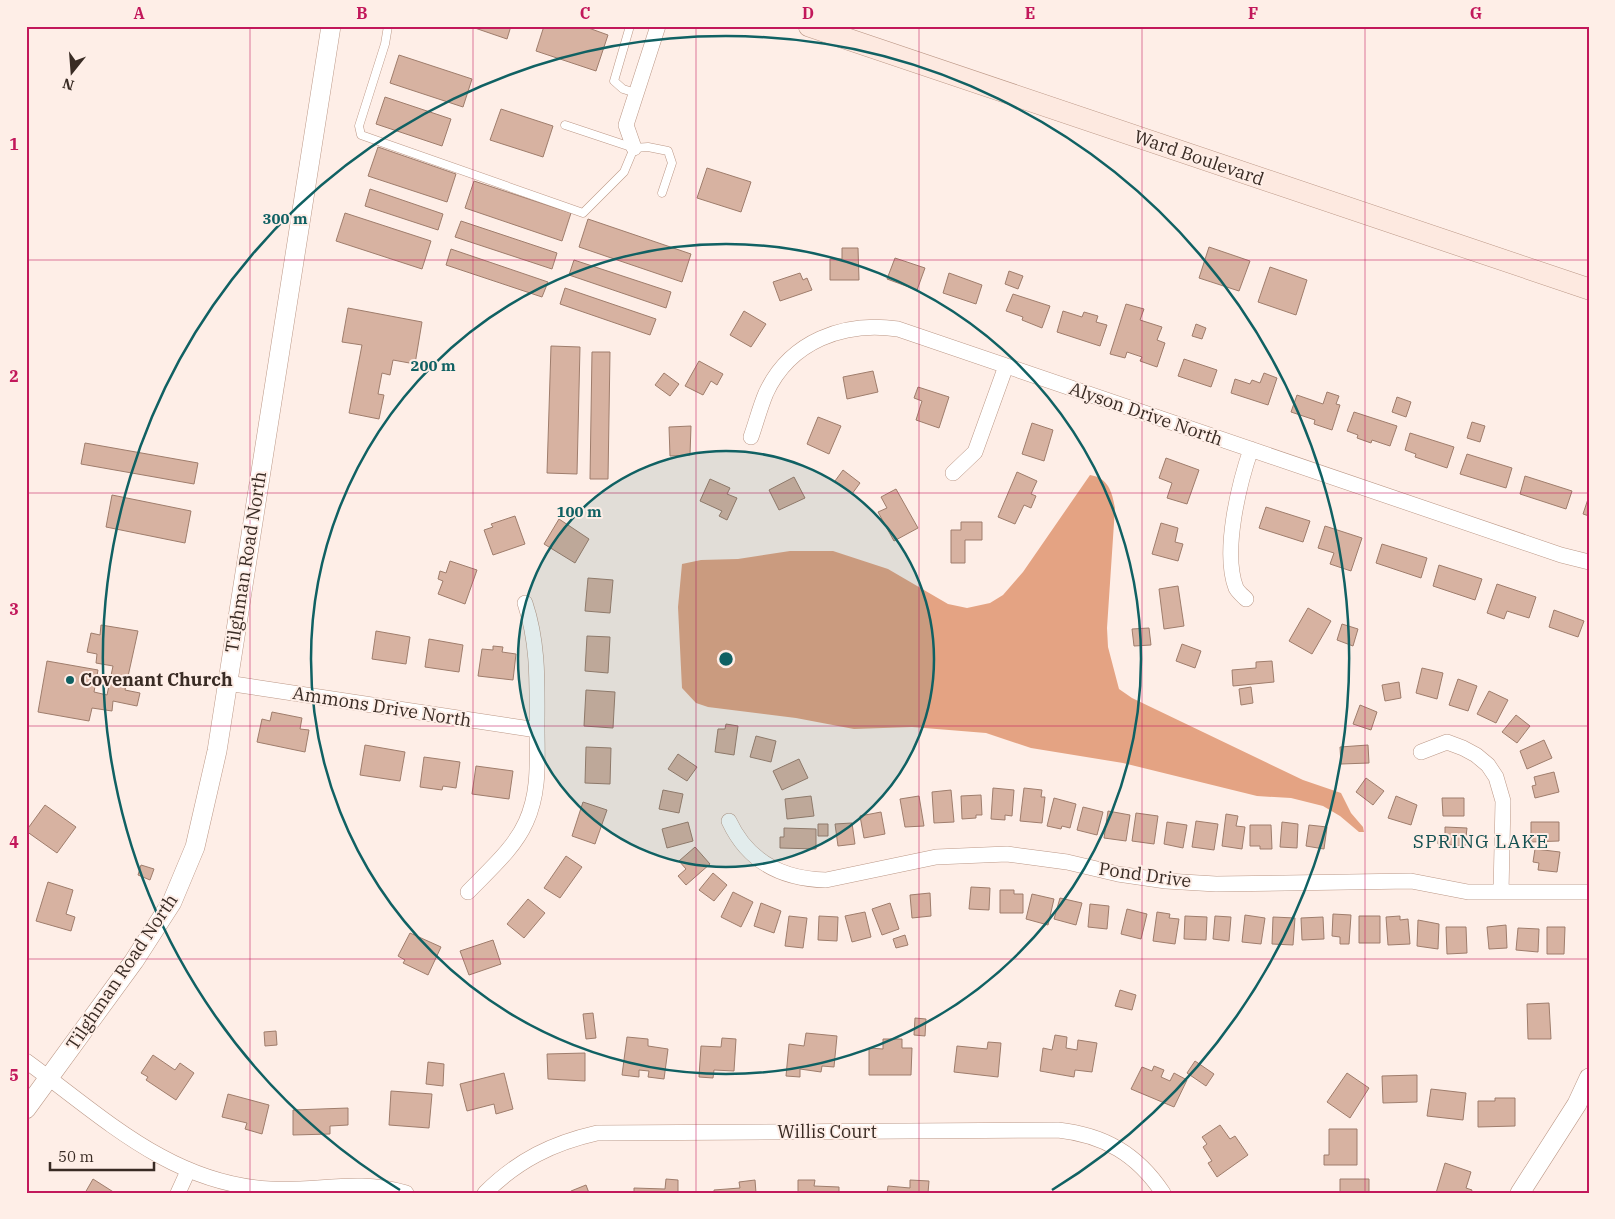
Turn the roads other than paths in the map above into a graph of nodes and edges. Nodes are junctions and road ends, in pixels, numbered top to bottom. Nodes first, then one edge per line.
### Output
1 (331, 26) edge
2 (388, 26) edge
3 (630, 26) edge
4 (658, 26) edge
5 (809, 26) edge
6 (636, 94) junction
7 (565, 125) dead end
8 (634, 148) junction
9 (662, 193) dead end
10 (1589, 289) edge
11 (1006, 366) junction
12 (751, 437) dead end
13 (1250, 449) junction
14 (953, 473) dead end
15 (1589, 562) edge
16 (1246, 599) dead end
17 (525, 603) dead end
18 (227, 683) junction
19 (537, 730) junction
20 (1421, 752) dead end
21 (728, 822) dead end
22 (468, 892) dead end
23 (1501, 892) junction
24 (1589, 892) edge
25 (26, 1061) edge
26 (49, 1078) junction
27 (1589, 1078) edge
28 (26, 1109) edge
29 (188, 1171) junction
30 (178, 1193) edge
31 (406, 1193) edge
32 (485, 1193) edge
33 (1163, 1193) edge
34 (1520, 1193) edge

1 - 18 street, Tilghman Road North
2 - 8 lane
3 - 6 lane
4 - 6 street
5 - 10 main road, Ward Boulevard
6 - 8 street
7 - 8 lane
8 - 9 lane
11 - 12 street, Alyson Drive North
11 - 13 street, Alyson Drive North
11 - 14 street
13 - 15 street, Alyson Drive North
13 - 16 street
17 - 19 street
18 - 19 street, Ammons Drive North
18 - 26 street, Tilghman Road North
19 - 22 street
20 - 23 street
21 - 23 street, Pond Drive
23 - 24 street, Pond Drive
25 - 26 street
26 - 28 street, Tilghman Road North
26 - 29 street
27 - 34 street
29 - 30 street
29 - 31 street
32 - 33 street, Willis Court

